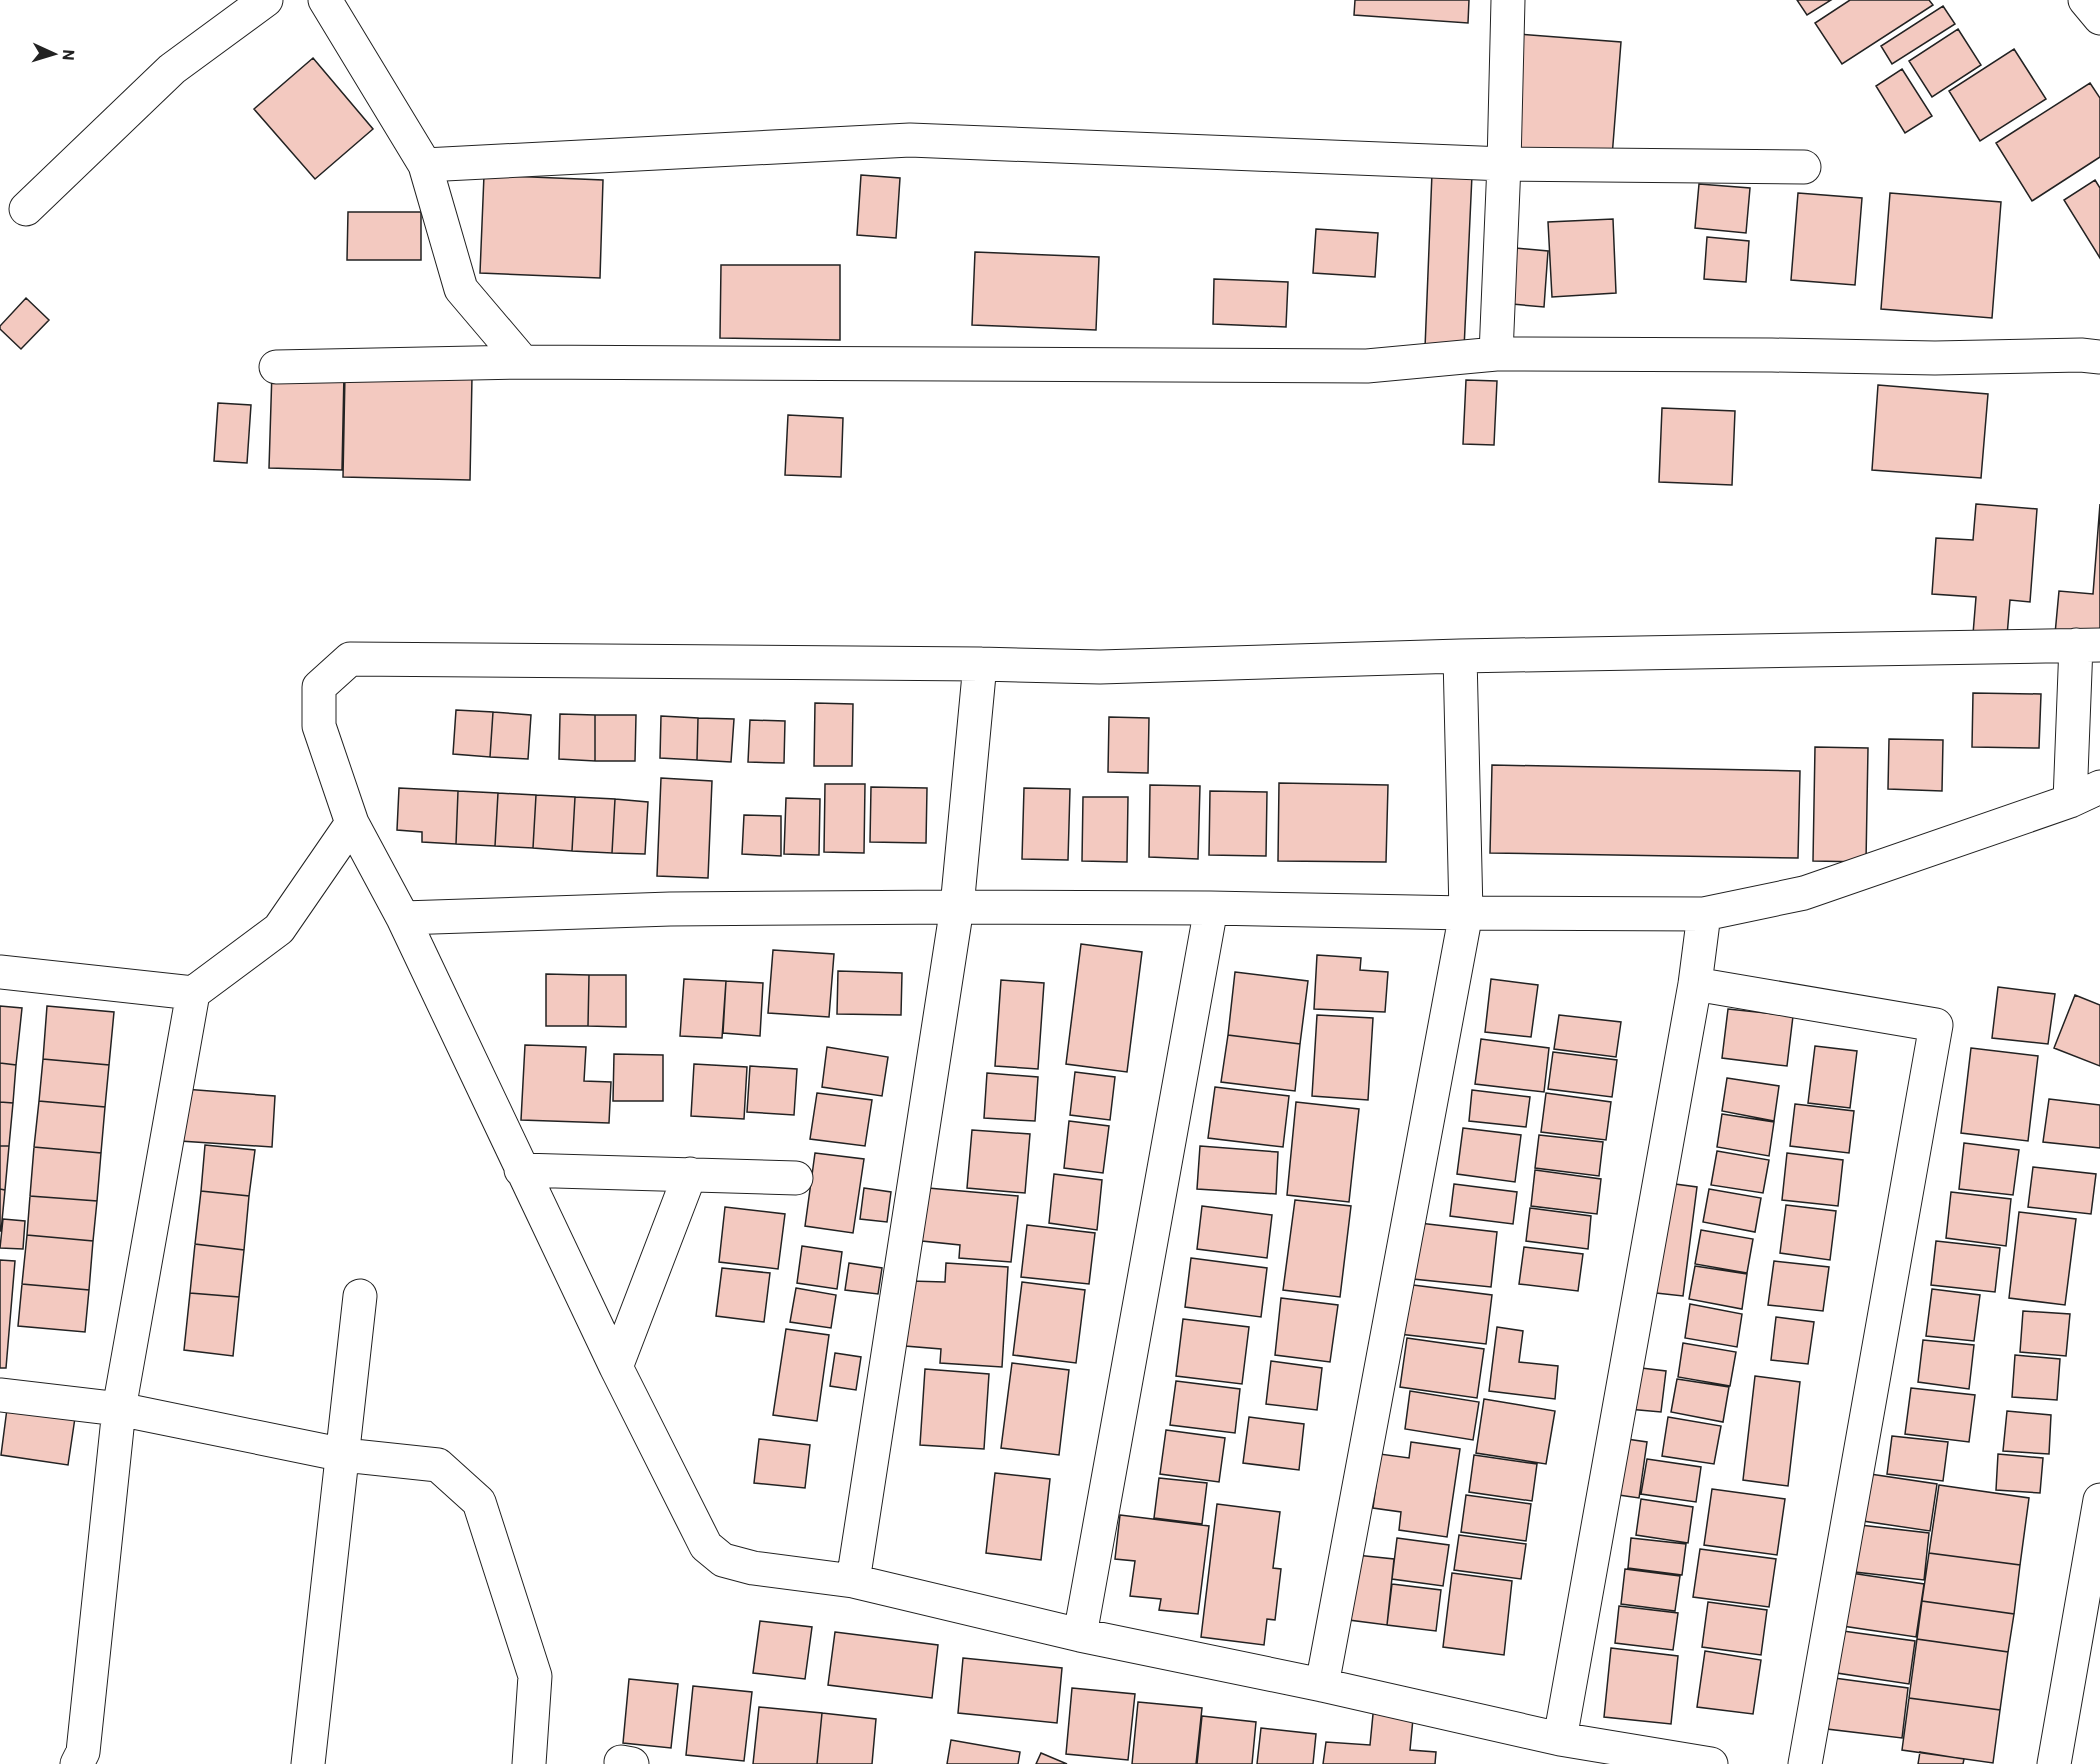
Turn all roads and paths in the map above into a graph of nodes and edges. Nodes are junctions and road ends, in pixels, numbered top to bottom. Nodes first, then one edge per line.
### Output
1 (266, 0) edge
2 (325, 0) edge
3 (1508, 0) edge
4 (2085, 0) edge
5 (2100, 18) edge
6 (1504, 164) junction
7 (425, 165) junction
8 (1804, 167) dead end
9 (26, 209) dead end
10 (1496, 354) junction
11 (2100, 357) edge
12 (523, 362) junction
13 (276, 367) dead end
14 (2088, 645) edge
15 (1460, 656) junction
16 (980, 664) junction
17 (2100, 787) edge
18 (2070, 801) junction
19 (352, 823) junction
20 (957, 907) junction
21 (1211, 908) junction
22 (1466, 913) junction
23 (1704, 914) junction
24 (403, 918) junction
25 (0, 972) edge
26 (1695, 984) junction
27 (193, 993) junction
28 (522, 1170) junction
29 (690, 1174) junction
30 (796, 1178) dead end
31 (360, 1296) dead end
32 (616, 1367) junction
33 (0, 1395) edge
34 (118, 1409) junction
35 (344, 1455) junction
36 (2100, 1500) edge
37 (853, 1581) junction
38 (1080, 1635) junction
39 (1322, 1686) junction
40 (1560, 1739) junction
41 (77, 1764) edge
42 (308, 1764) edge
43 (529, 1764) edge
44 (1711, 1764) edge
45 (1804, 1764) edge
46 (2054, 1764) edge

1 - 9 street
2 - 7 street
3 - 6 street
4 - 5 street
6 - 7 street
6 - 8 street
6 - 10 street
7 - 12 street
10 - 11 street
10 - 12 street
12 - 13 street
14 - 15 street
14 - 18 street
15 - 16 street
15 - 22 street
16 - 19 street
16 - 20 street
17 - 18 street
18 - 23 street
19 - 24 street
19 - 27 street
20 - 21 street
20 - 24 street
20 - 37 street
21 - 22 street
21 - 38 street
22 - 23 street
22 - 39 street
23 - 26 street
24 - 28 street
25 - 27 street
26 - 40 street
26 - 45 street
27 - 34 street
28 - 29 street
28 - 32 street
29 - 30 street
29 - 32 street
31 - 35 street
32 - 37 street
33 - 34 street
34 - 35 street
34 - 41 street
35 - 42 street
35 - 43 street
36 - 46 street
37 - 38 street
38 - 39 street
39 - 40 street
40 - 44 street

